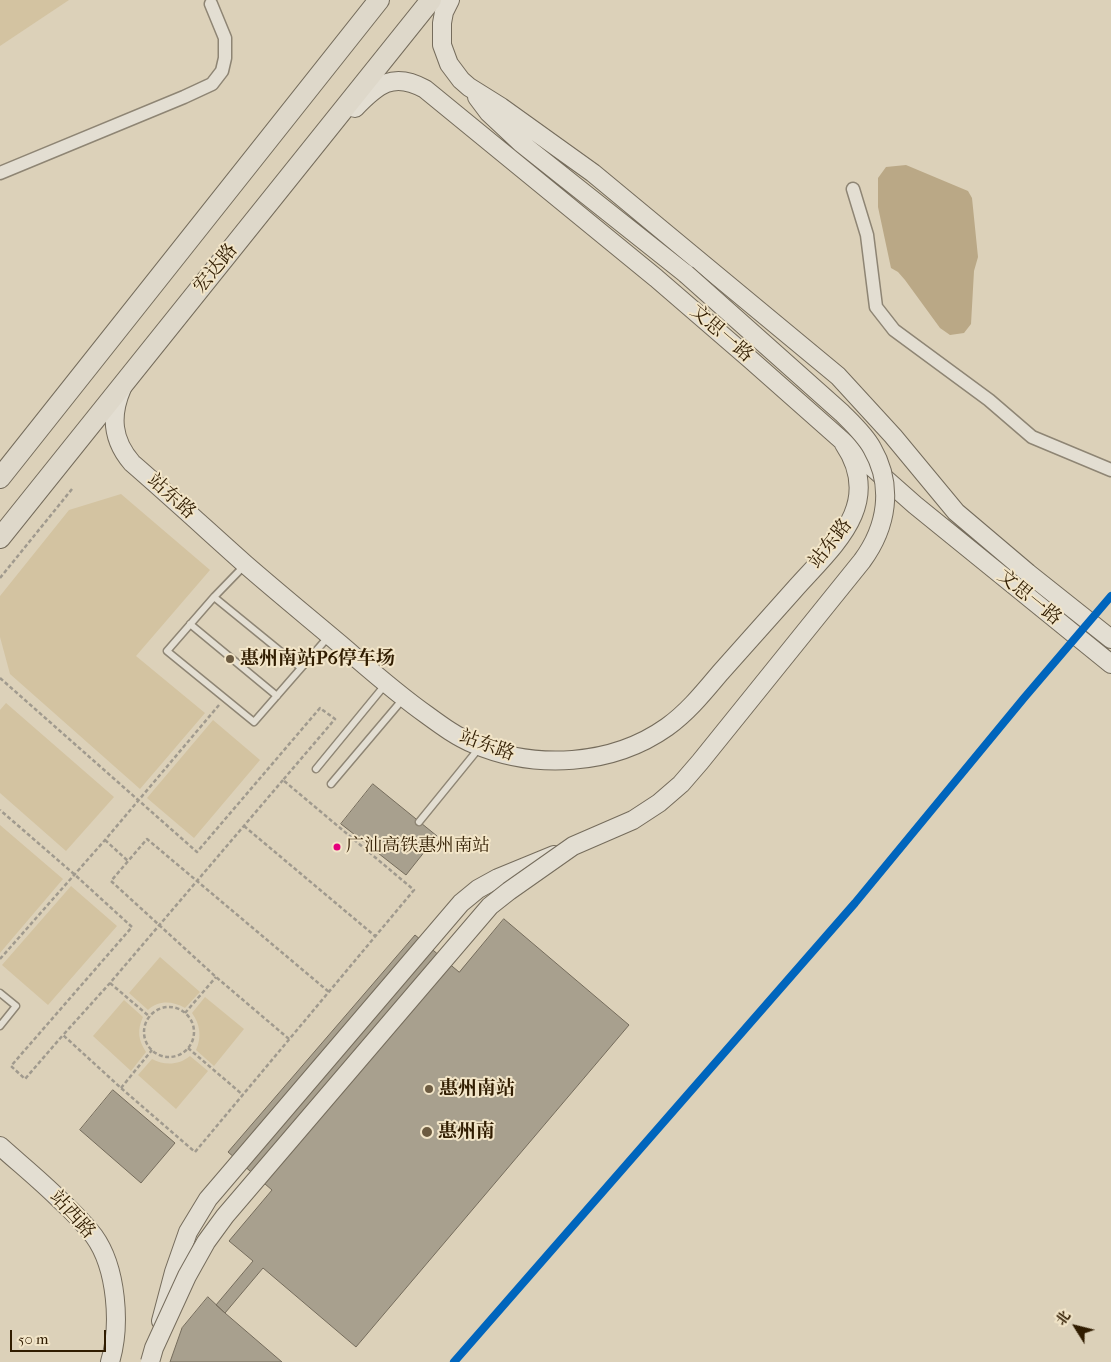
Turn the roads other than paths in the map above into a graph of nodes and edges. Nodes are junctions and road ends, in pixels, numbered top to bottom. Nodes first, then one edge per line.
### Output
1 (379, 0) edge
2 (431, 0) edge
3 (450, 0) edge
4 (211, 4) dead end
5 (469, 87) junction
6 (321, 138) junction
7 (0, 173) edge
8 (853, 189) dead end
9 (127, 379) junction
10 (844, 444) junction
11 (1111, 470) edge
12 (0, 478) edge
13 (0, 538) edge
14 (246, 564) junction
15 (214, 597) junction
16 (190, 624) junction
17 (329, 636) junction
18 (1111, 639) edge
19 (1111, 664) edge
20 (301, 668) junction
21 (386, 684) junction
22 (277, 696) junction
23 (403, 698) junction
24 (480, 747) junction
25 (316, 769) dead end
26 (331, 784) dead end
27 (419, 822) dead end
28 (573, 846) junction
29 (0, 993) edge
30 (0, 1026) edge
31 (0, 1146) edge
32 (152, 1355) edge
33 (110, 1362) edge

1 - 12 main road
2 - 6 main road, 宏达路
3 - 5 street, 文思一路
4 - 7 street
5 - 18 street, 文思一路
5 - 28 street, bridge
6 - 9 main road, 宏达路
6 - 10 street, 文思一路
8 - 11 street
9 - 13 main road, 宏达路
9 - 14 street, 站东路
10 - 19 street, 文思一路
10 - 24 street, 站东路
14 - 15 lane
14 - 17 street, 站东路
15 - 16 lane
15 - 20 lane
16 - 22 lane
16 - 22 lane
17 - 20 lane
17 - 21 street, 站东路
20 - 22 lane
21 - 23 street, 站东路
21 - 25 lane
23 - 24 street, 站东路
23 - 26 lane
24 - 27 lane
28 - 32 street, bridge
28 - 32 street, bridge
29 - 30 lane
31 - 33 street, 站西路

